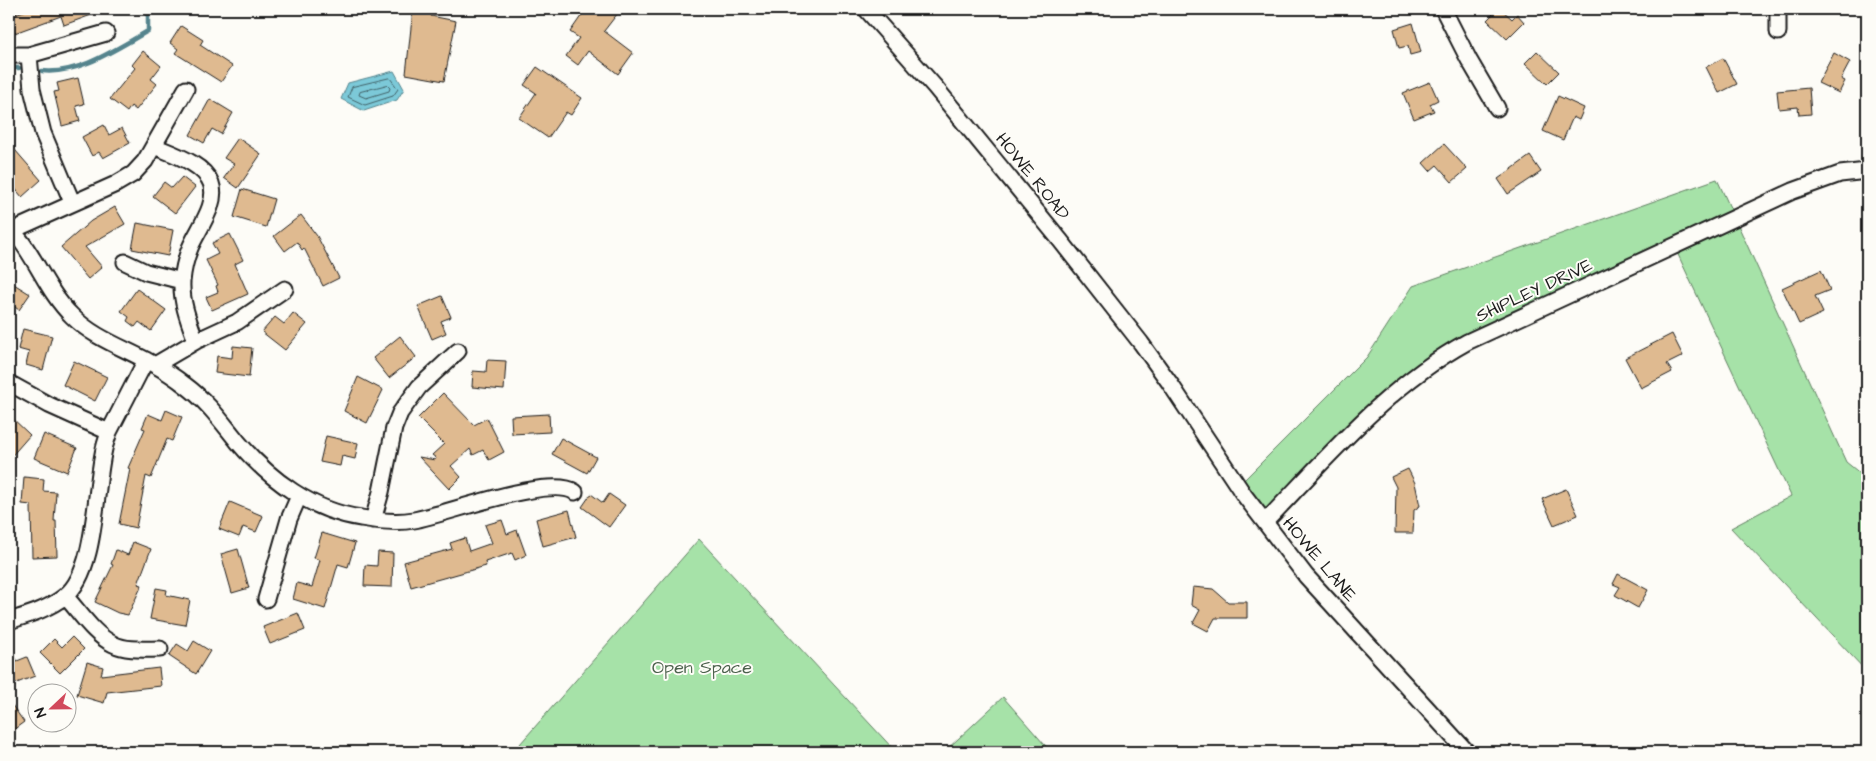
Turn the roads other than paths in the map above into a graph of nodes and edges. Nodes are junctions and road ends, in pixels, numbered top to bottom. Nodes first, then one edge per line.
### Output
1 (866, 9) edge
2 (1443, 9) edge
3 (1778, 9) edge
4 (106, 32) dead end
5 (1778, 32) dead end
6 (9, 55) edge
7 (29, 55) junction
8 (186, 89) dead end
9 (1497, 108) dead end
10 (154, 146) junction
11 (1867, 171) edge
12 (72, 202) junction
13 (10, 232) edge
14 (125, 262) dead end
15 (182, 281) junction
16 (285, 289) dead end
17 (196, 341) junction
18 (458, 351) dead end
19 (150, 362) junction
20 (1164, 374) joint
21 (9, 383) edge
22 (109, 432) junction
23 (575, 492) dead end
24 (298, 496) junction
25 (373, 520) junction
26 (1264, 522) junction
27 (65, 596) junction
28 (266, 599) dead end
29 (9, 622) edge
30 (160, 649) dead end
31 (1467, 752) edge

1 - 20 street, HOWE ROAD
2 - 9 street
3 - 5 street
4 - 7 street
6 - 7 street
7 - 12 street
8 - 10 street
10 - 12 street
10 - 15 street
11 - 26 street, SHIPLEY DRIVE
12 - 13 street
13 - 19 street
14 - 15 street
15 - 17 street
16 - 17 street
17 - 19 street
18 - 25 street
19 - 22 street
19 - 24 street
20 - 26 street, HOWE LANE
21 - 22 street
22 - 27 street
23 - 25 street
24 - 25 street
24 - 28 street
26 - 31 street, HOWE LANE
27 - 29 street
27 - 30 street

